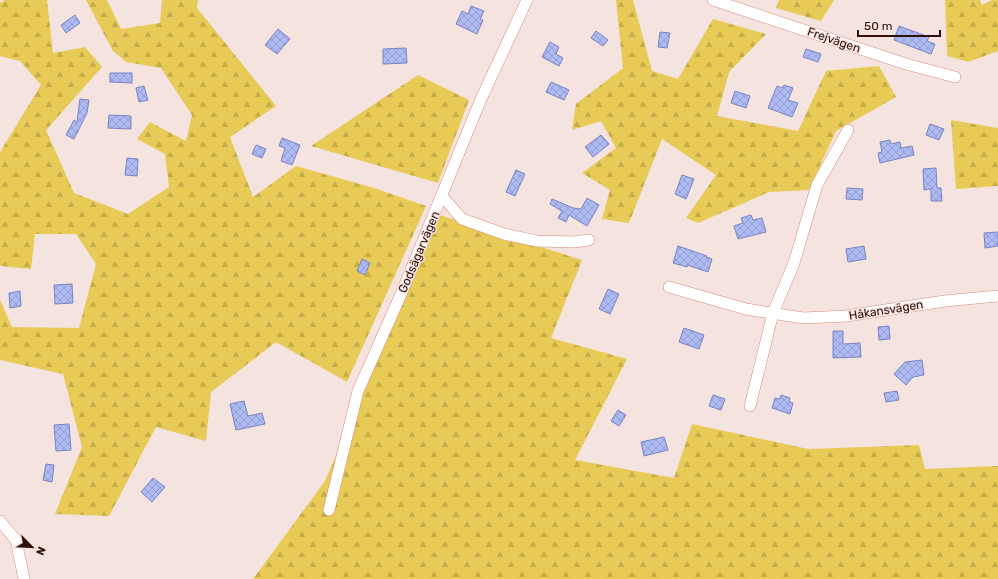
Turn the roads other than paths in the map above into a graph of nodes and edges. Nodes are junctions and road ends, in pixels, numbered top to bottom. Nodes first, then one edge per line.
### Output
1 (527, 0) edge
2 (713, 0) edge
3 (955, 77) dead end
4 (848, 130) dead end
5 (442, 196) junction
6 (589, 240) dead end
7 (669, 287) dead end
8 (998, 296) edge
9 (773, 313) junction
10 (750, 406) dead end
11 (329, 510) dead end
12 (0, 521) edge
13 (24, 579) edge

1 - 5 street, Godsägarvägen
2 - 3 street, Frejvägen
4 - 9 street
5 - 6 street
5 - 11 street, Godsägarvägen
7 - 9 street, Håkansvägen
8 - 9 street, Håkansvägen
9 - 10 street
12 - 13 street

